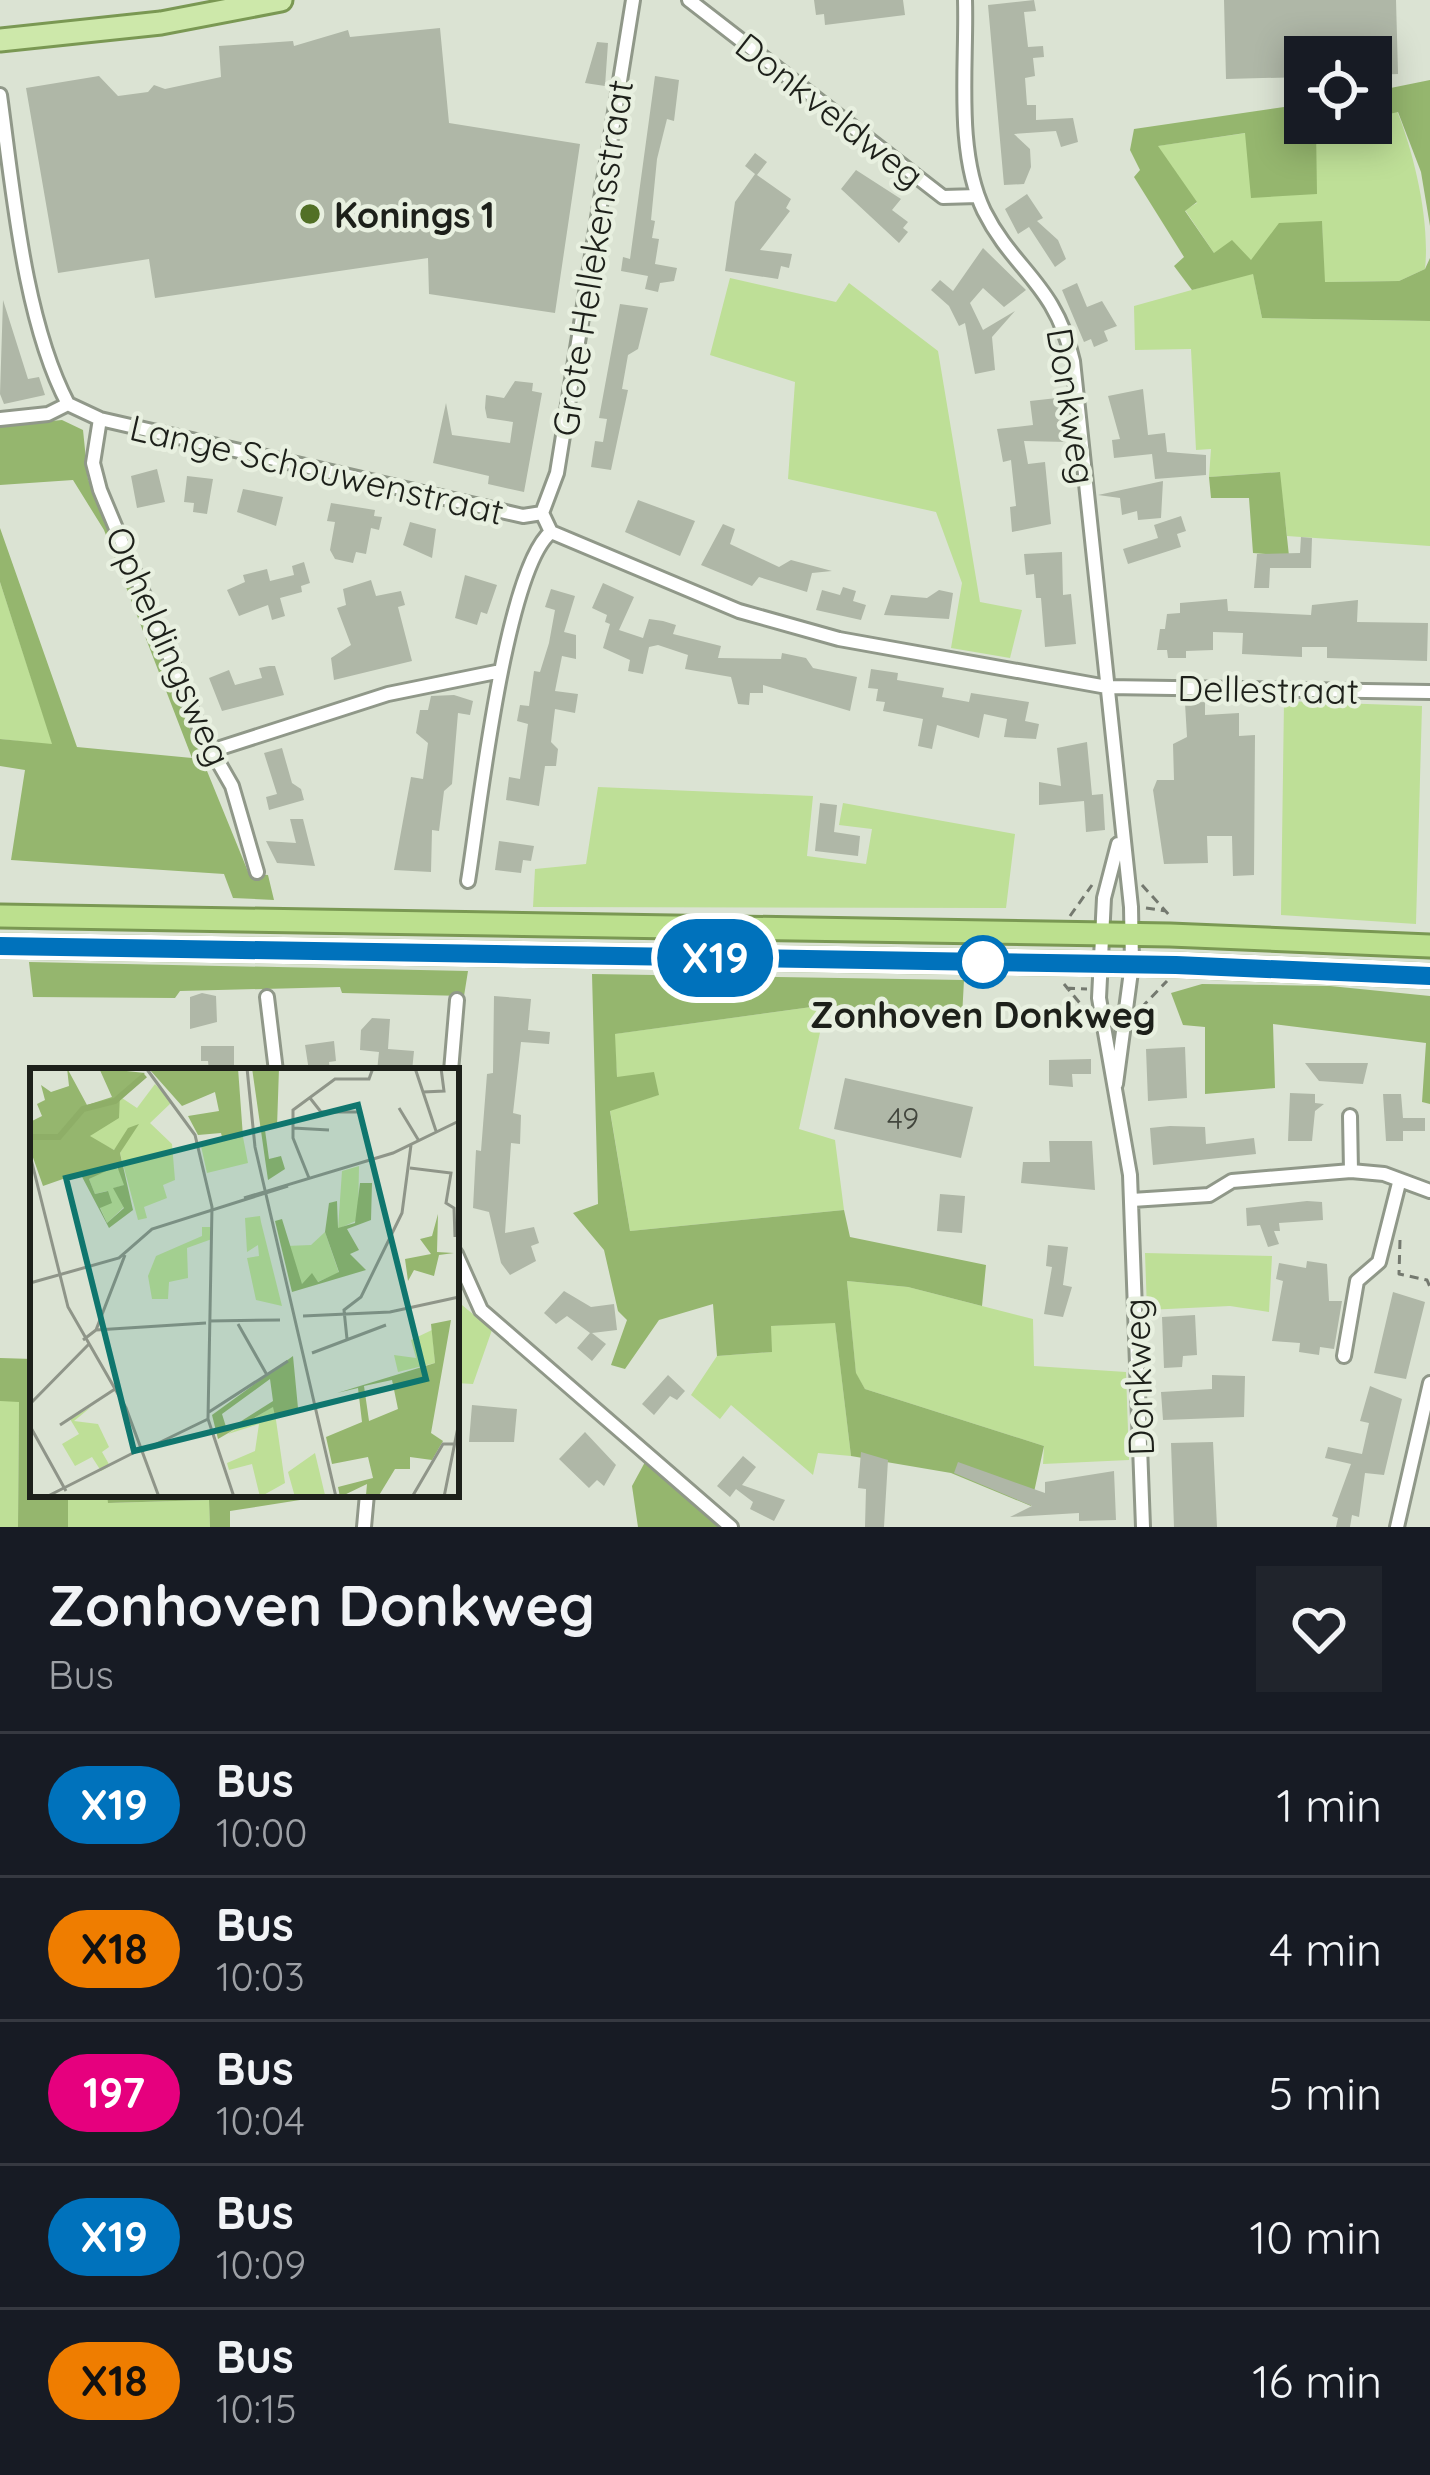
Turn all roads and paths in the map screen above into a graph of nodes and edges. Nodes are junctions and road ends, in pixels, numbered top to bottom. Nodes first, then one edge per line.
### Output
1 (281, 0) edge
2 (633, 0) edge
3 (689, 0) edge
4 (965, 0) edge
5 (1, 36) edge
6 (0, 95) edge
7 (978, 196) junction
8 (17, 203) junction
9 (0, 206) edge
10 (68, 404) junction
11 (0, 418) edge
12 (100, 419) junction
13 (542, 513) junction
14 (551, 532) junction
15 (501, 671) junction
16 (1107, 687) junction
17 (1430, 692) edge
18 (214, 750) junction
19 (1120, 838) junction
20 (257, 872) dead end
21 (1096, 876) dead end
22 (1136, 878) dead end
23 (468, 881) dead end
24 (0, 916) edge
25 (1064, 934) junction
26 (1099, 934) junction
27 (1133, 935) junction
28 (1170, 935) junction
29 (0, 946) edge
30 (1430, 946) edge
31 (1064, 963) junction
32 (1132, 964) junction
33 (1098, 965) junction
34 (1169, 965) junction
35 (1430, 976) edge
36 (267, 998) dead end
37 (457, 1000) dead end
38 (1135, 1020) dead end
39 (1091, 1024) dead end
40 (276, 1068) edge
41 (451, 1068) edge
42 (1116, 1084) junction
43 (1350, 1116) dead end
44 (1351, 1171) junction
45 (1399, 1183) junction
46 (1430, 1191) edge
47 (1132, 1200) junction
48 (1400, 1230) dead end
49 (1430, 1287) edge
50 (463, 1294) edge
51 (1344, 1357) dead end
52 (1430, 1383) edge
53 (367, 1497) edge
54 (364, 1527) edge
55 (731, 1527) edge
56 (1143, 1527) edge
57 (1397, 1527) edge

1 - 5 main road
2 - 13 street, Grote Hellekensstraat
3 - 7 street, Donkveldweg
4 - 7 street, Donkweg
6 - 8 street
7 - 16 street, Donkweg
8 - 9 street
8 - 10 street
10 - 11 street
10 - 12 street, Lange Schouwenstraat
12 - 13 street, Lange Schouwenstraat
12 - 18 street, Opheldingsweg
13 - 14 street, Lange Schouwenstraat
14 - 15 street
14 - 16 street, Lange Schouwenstraat
15 - 18 street
15 - 23 street
16 - 17 street, Dellestraat
16 - 19 street, Donkweg
18 - 20 street, Opheldingsweg
19 - 26 street, Donkweg
19 - 27 street, Donkweg
21 - 25 path
22 - 28 path
24 - 25 highway
25 - 26 highway
26 - 27 highway
26 - 33 street, Donkweg
27 - 28 highway
27 - 32 street, Donkweg
28 - 30 highway
29 - 31 highway
31 - 33 highway
31 - 39 path
32 - 33 highway
32 - 34 highway
32 - 42 street, Donkweg
33 - 42 street, Donkweg
34 - 35 highway
34 - 38 path
36 - 40 street
37 - 41 street
42 - 47 street, Donkweg
43 - 44 street
44 - 45 street
44 - 47 street
45 - 46 street
45 - 51 street
47 - 56 street, Donkweg
48 - 49 path
50 - 55 street
52 - 57 street
53 - 54 street

